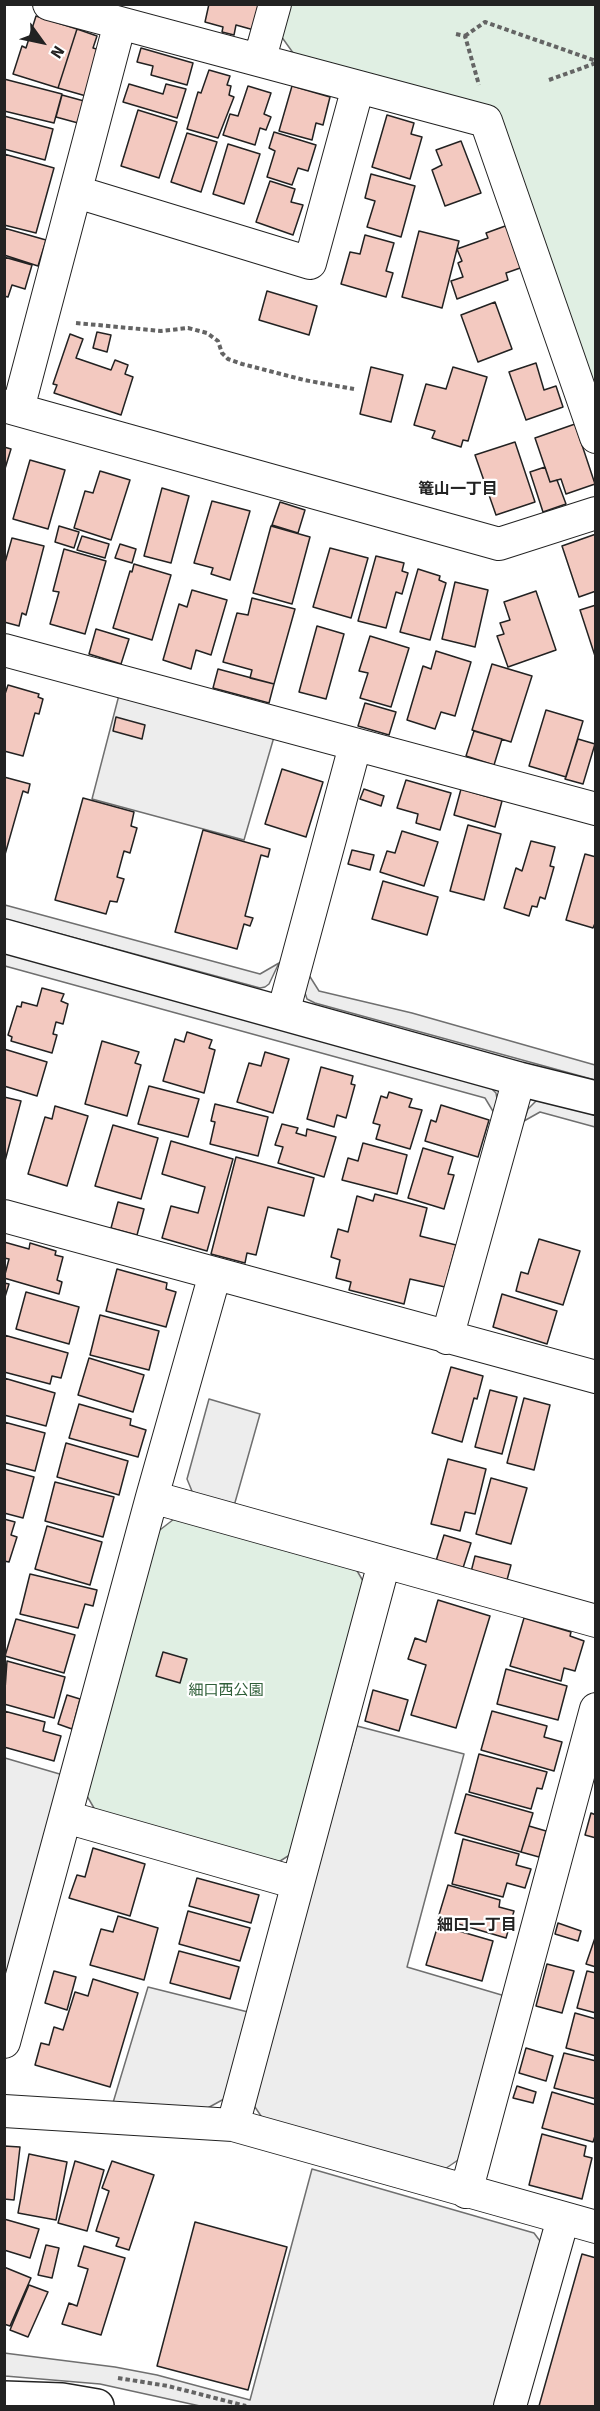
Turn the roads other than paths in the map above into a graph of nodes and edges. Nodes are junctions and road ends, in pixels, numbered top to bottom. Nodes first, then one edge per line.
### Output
1 (49, 4) edge
2 (275, 4) edge
3 (120, 23) junction
4 (263, 60) junction
5 (357, 87) junction
6 (77, 192) junction
7 (11, 407) edge
8 (596, 437) edge
9 (596, 513) edge
10 (4, 650) edge
11 (354, 746) junction
12 (596, 810) edge
13 (4, 936) edge
14 (283, 1013) junction
15 (519, 1079) junction
16 (596, 1098) edge
17 (4, 1216) edge
18 (215, 1274) junction
19 (447, 1338) junction
20 (596, 1377) edge
21 (152, 1497) junction
22 (384, 1563) junction
23 (596, 1621) edge
24 (596, 1709) edge
25 (66, 1817) junction
26 (297, 1883) junction
27 (4, 2042) edge
28 (4, 2111) edge
29 (233, 2125) junction
30 (466, 2192) junction
31 (563, 2219) junction
32 (596, 2228) edge
33 (4, 2398) edge
34 (97, 2406) edge
35 (510, 2406) edge

1 - 3 street
2 - 4 street
3 - 4 street
3 - 6 street
4 - 5 street
5 - 6 street
5 - 8 street
6 - 7 street
7 - 9 street
10 - 11 street
11 - 12 street
11 - 14 street
13 - 14 street
14 - 15 street
15 - 16 street
15 - 19 street
17 - 18 street
18 - 19 street
18 - 21 street
19 - 20 street
21 - 22 street
21 - 25 street
22 - 23 street
22 - 26 street
24 - 30 street
25 - 26 street
25 - 27 street
26 - 29 street
28 - 29 street
29 - 30 street
30 - 31 street
31 - 32 street
31 - 35 street
33 - 34 street

